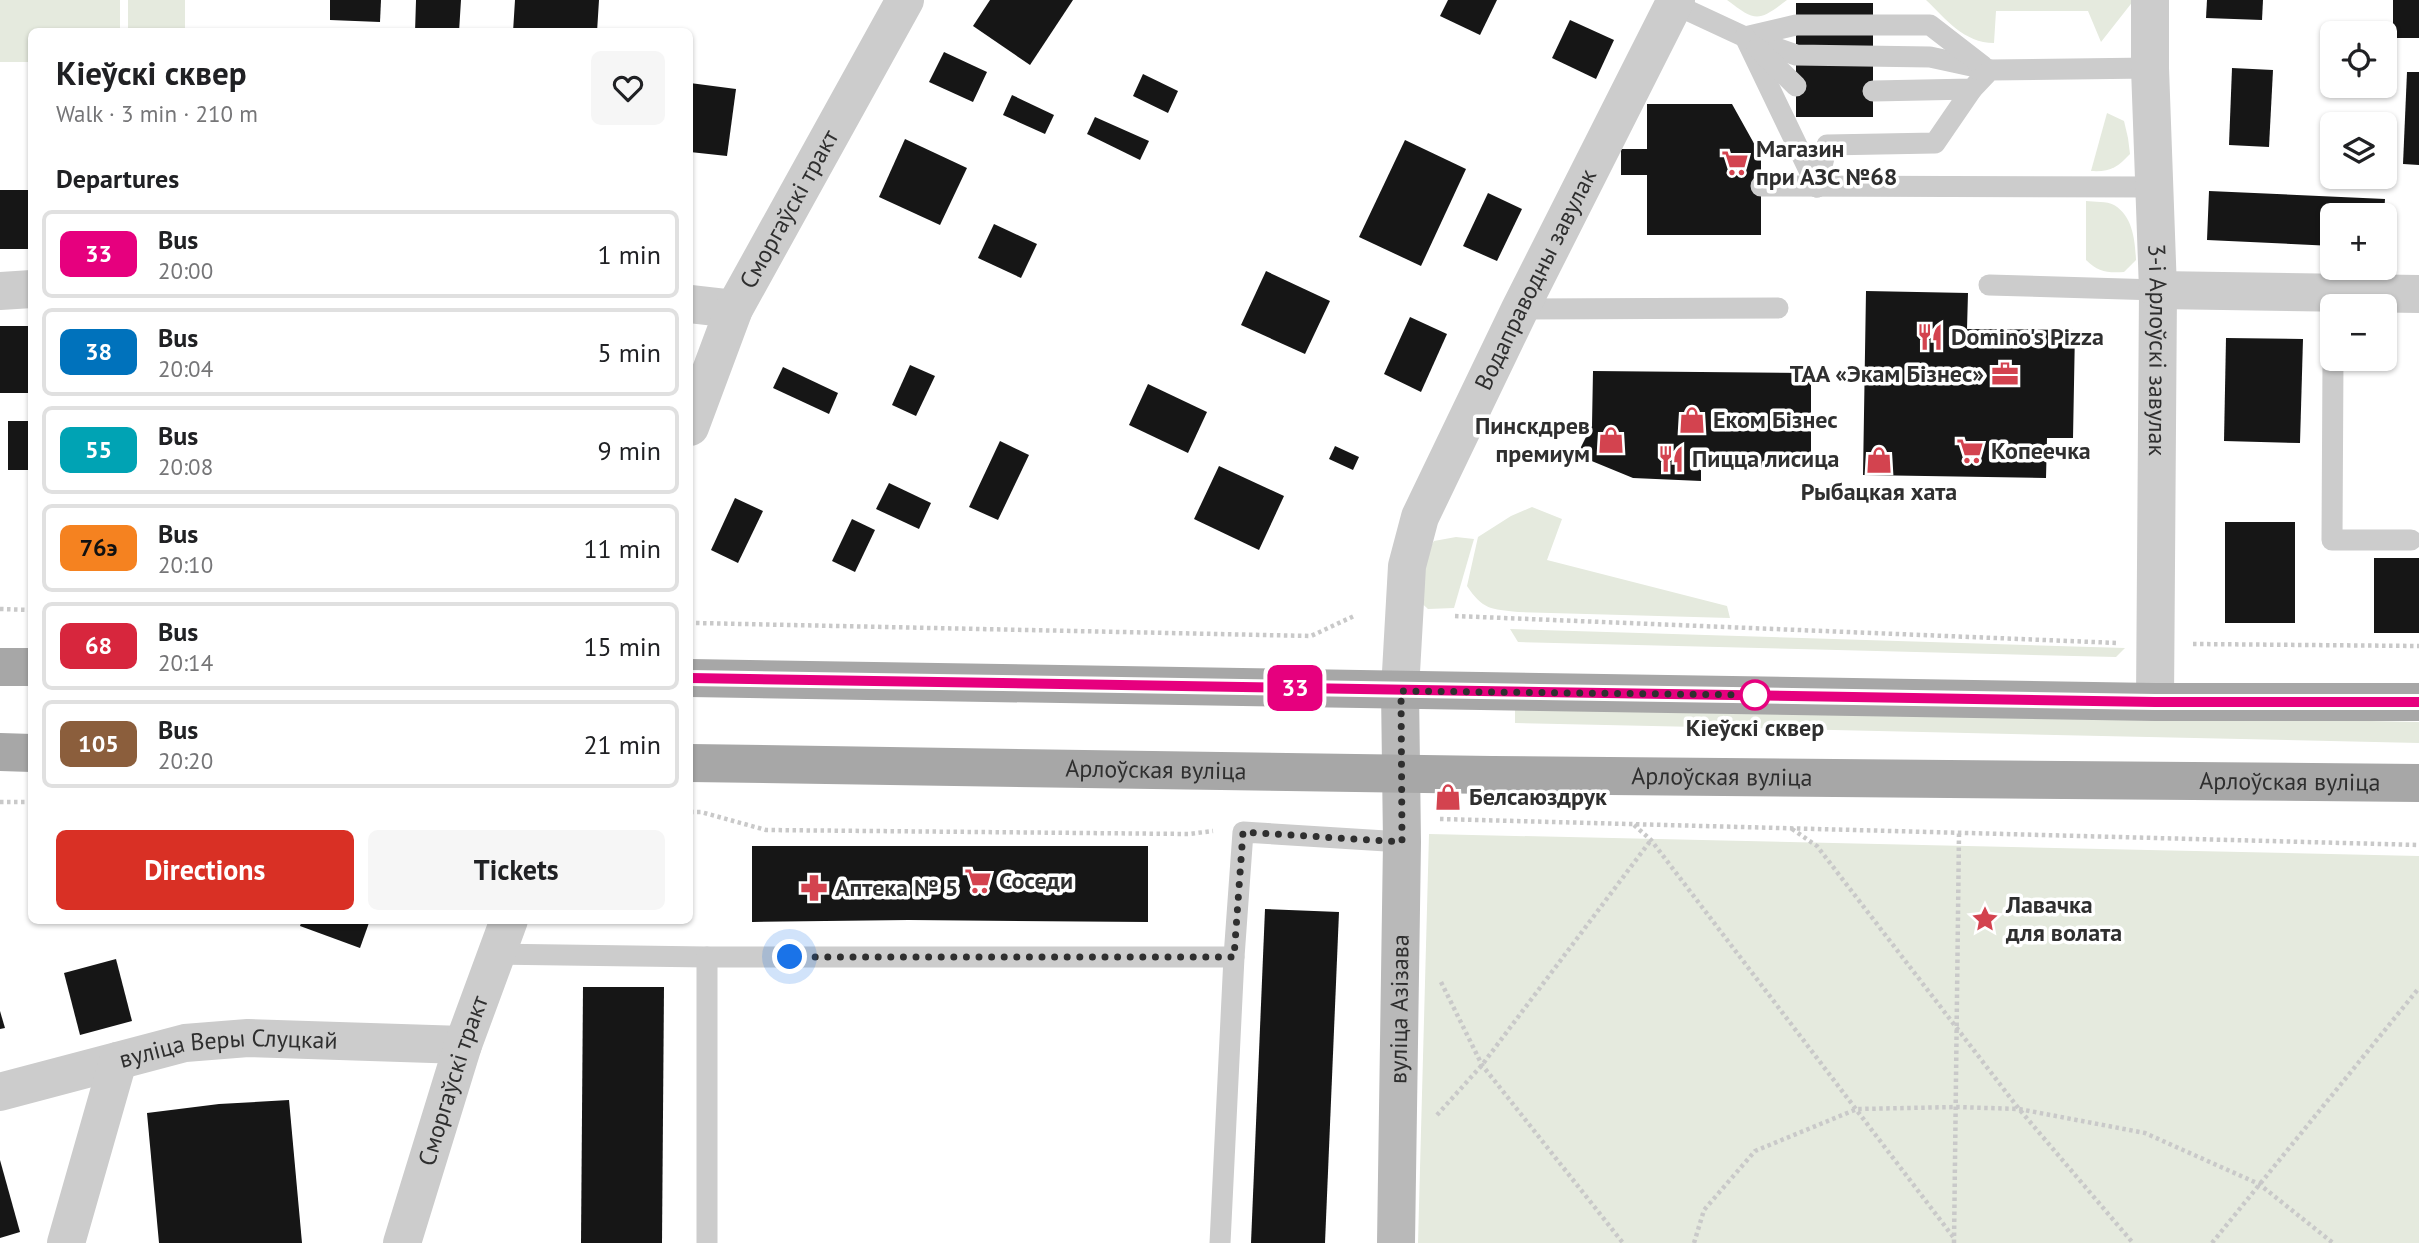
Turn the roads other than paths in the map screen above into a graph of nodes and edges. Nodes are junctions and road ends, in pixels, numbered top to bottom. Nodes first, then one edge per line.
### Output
1 (905, 0) edge
2 (2150, 0) edge
3 (1675, 2) edge
4 (1745, 37) junction
5 (2150, 68) junction
6 (1990, 71) junction
7 (1796, 86) dead end
8 (1972, 89) junction
9 (1873, 91) dead end
10 (1761, 186) dead end
11 (1817, 187) junction
12 (2155, 187) junction
13 (1989, 285) dead end
14 (28, 289) edge
15 (2158, 290) junction
16 (0, 291) edge
17 (2419, 293) edge
18 (2397, 295) edge
19 (2320, 298) edge
20 (693, 304) edge
21 (1778, 308) dead end
22 (734, 309) junction
23 (1520, 309) junction
24 (2333, 371) edge
25 (693, 419) edge
26 (2411, 540) dead end
27 (0, 667) edge
28 (28, 667) edge
29 (693, 678) edge
30 (1401, 691) junction
31 (2155, 702) junction
32 (2419, 702) edge
33 (0, 752) edge
34 (28, 753) edge
35 (693, 763) edge
36 (1401, 774) junction
37 (2419, 783) edge
38 (1402, 842) junction
39 (502, 937) edge
40 (707, 957) junction
41 (1234, 957) junction
42 (463, 1045) junction
43 (118, 1061) junction
44 (0, 1092) edge
45 (66, 1243) edge
46 (402, 1243) edge
47 (707, 1243) edge
48 (1220, 1243) edge
49 (1396, 1243) edge

1 - 22 street, Сморгаўскі тракт
2 - 5 street, 3-і Арлоўскі завулак
3 - 4 lane
3 - 23 street, Водаправодны завулак
4 - 6 lane
4 - 6 lane
4 - 7 lane
4 - 11 lane
5 - 6 lane
5 - 12 street, 3-і Арлоўскі завулак
6 - 8 lane
8 - 9 lane
8 - 11 lane
10 - 11 lane
11 - 12 lane
12 - 15 street, 3-і Арлоўскі завулак
13 - 15 lane
14 - 16 street
15 - 19 street
15 - 31 street, 3-і Арлоўскі завулак
17 - 18 street
20 - 22 street
21 - 23 lane
22 - 25 street, Сморгаўскі тракт
23 - 30 street, Водаправодны завулак
24 - 26 lane
27 - 28 main road
29 - 30 main road
30 - 31 main road
30 - 36 street, вуліца Азізава
31 - 32 main road
33 - 34 main road
35 - 36 main road, Арлоўская вуліца
36 - 37 main road, Арлоўская вуліца
36 - 38 street, вуліца Азізава
38 - 41 lane
38 - 49 street, вуліца Азізава
39 - 40 lane
39 - 42 street, Сморгаўскі тракт
40 - 41 lane
40 - 47 lane
41 - 48 lane
42 - 43 street, вуліца Веры Слуцкай
42 - 46 street, Сморгаўскі тракт
43 - 44 street, вуліца Веры Слуцкай
43 - 45 street

